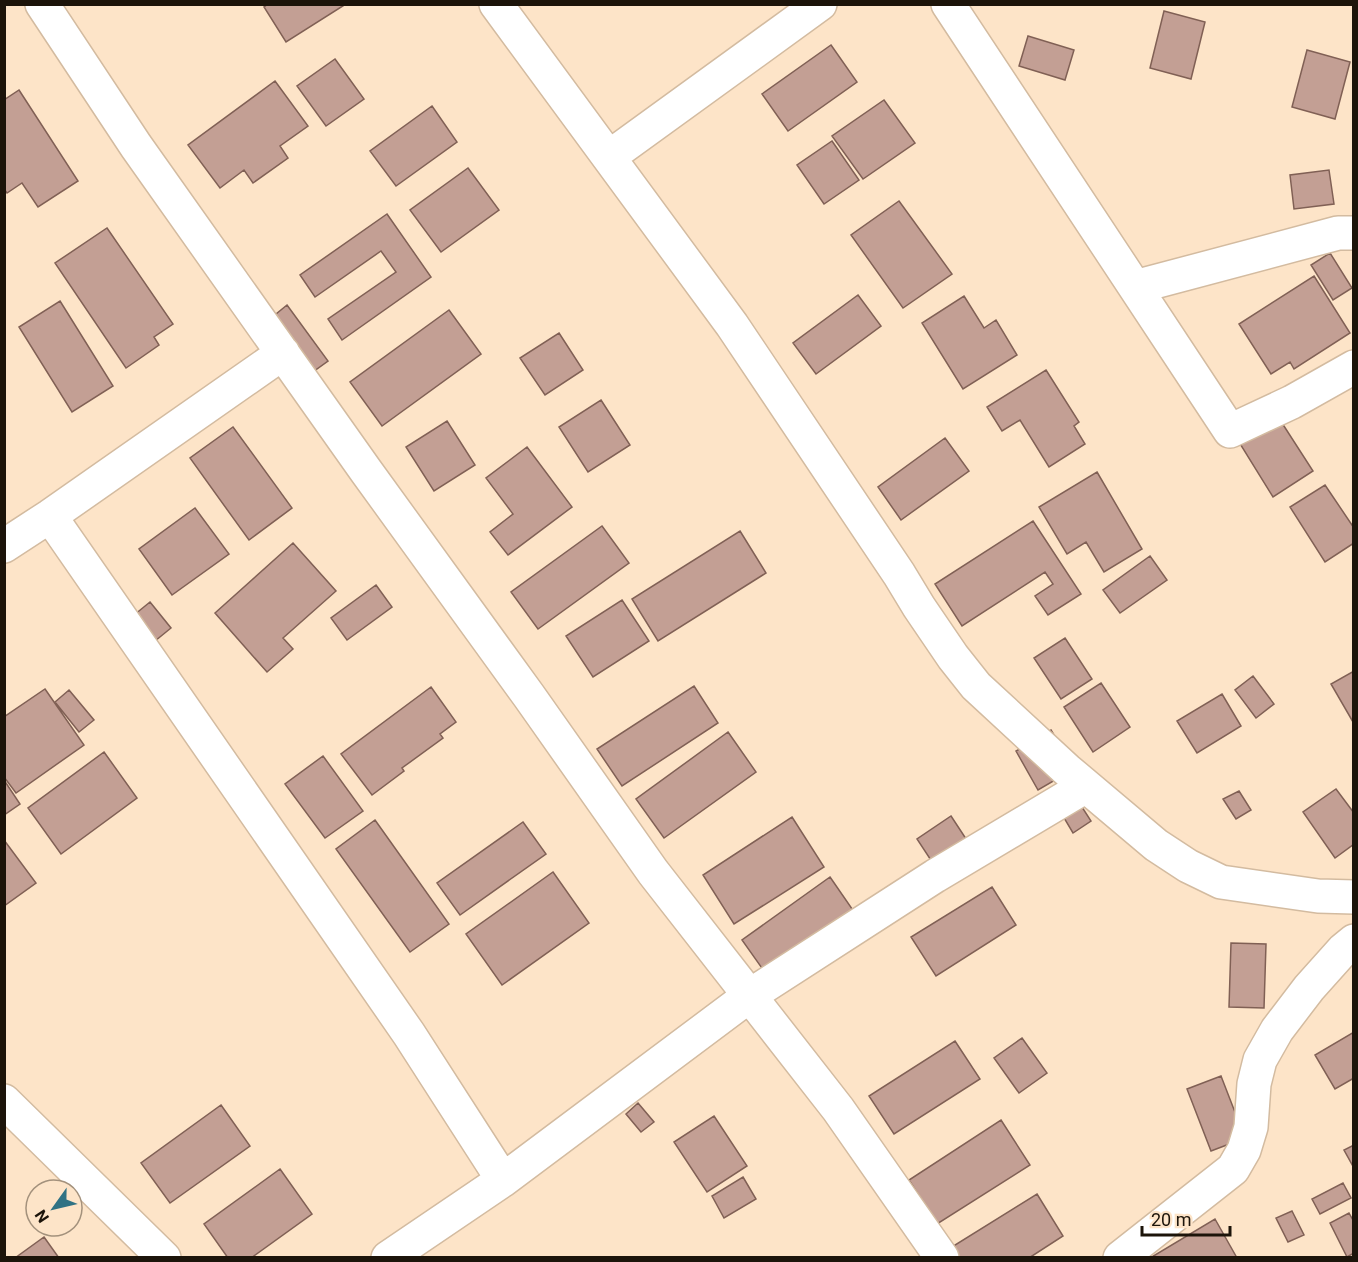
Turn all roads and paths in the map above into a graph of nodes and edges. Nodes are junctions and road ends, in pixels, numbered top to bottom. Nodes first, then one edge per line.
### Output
1 (42, 4) edge
2 (496, 4) edge
3 (820, 4) edge
4 (948, 4) edge
5 (609, 157) junction
6 (1353, 233) edge
7 (1135, 287) junction
8 (283, 353) junction
9 (1353, 367) edge
10 (51, 516) junction
11 (4, 546) edge
12 (1086, 786) junction
13 (1353, 897) edge
14 (1353, 941) edge
15 (749, 996) junction
16 (4, 1101) edge
17 (503, 1180) junction
18 (164, 1257) edge
19 (388, 1257) edge
20 (942, 1257) edge
21 (1120, 1257) edge

1 - 8 street
2 - 5 street
3 - 5 street
4 - 7 street
5 - 12 street
6 - 7 street
7 - 9 street
8 - 10 street
8 - 15 street
10 - 11 street
10 - 17 street
12 - 13 street
12 - 15 street
14 - 21 street
15 - 17 street
15 - 20 street
16 - 18 street
17 - 19 street

